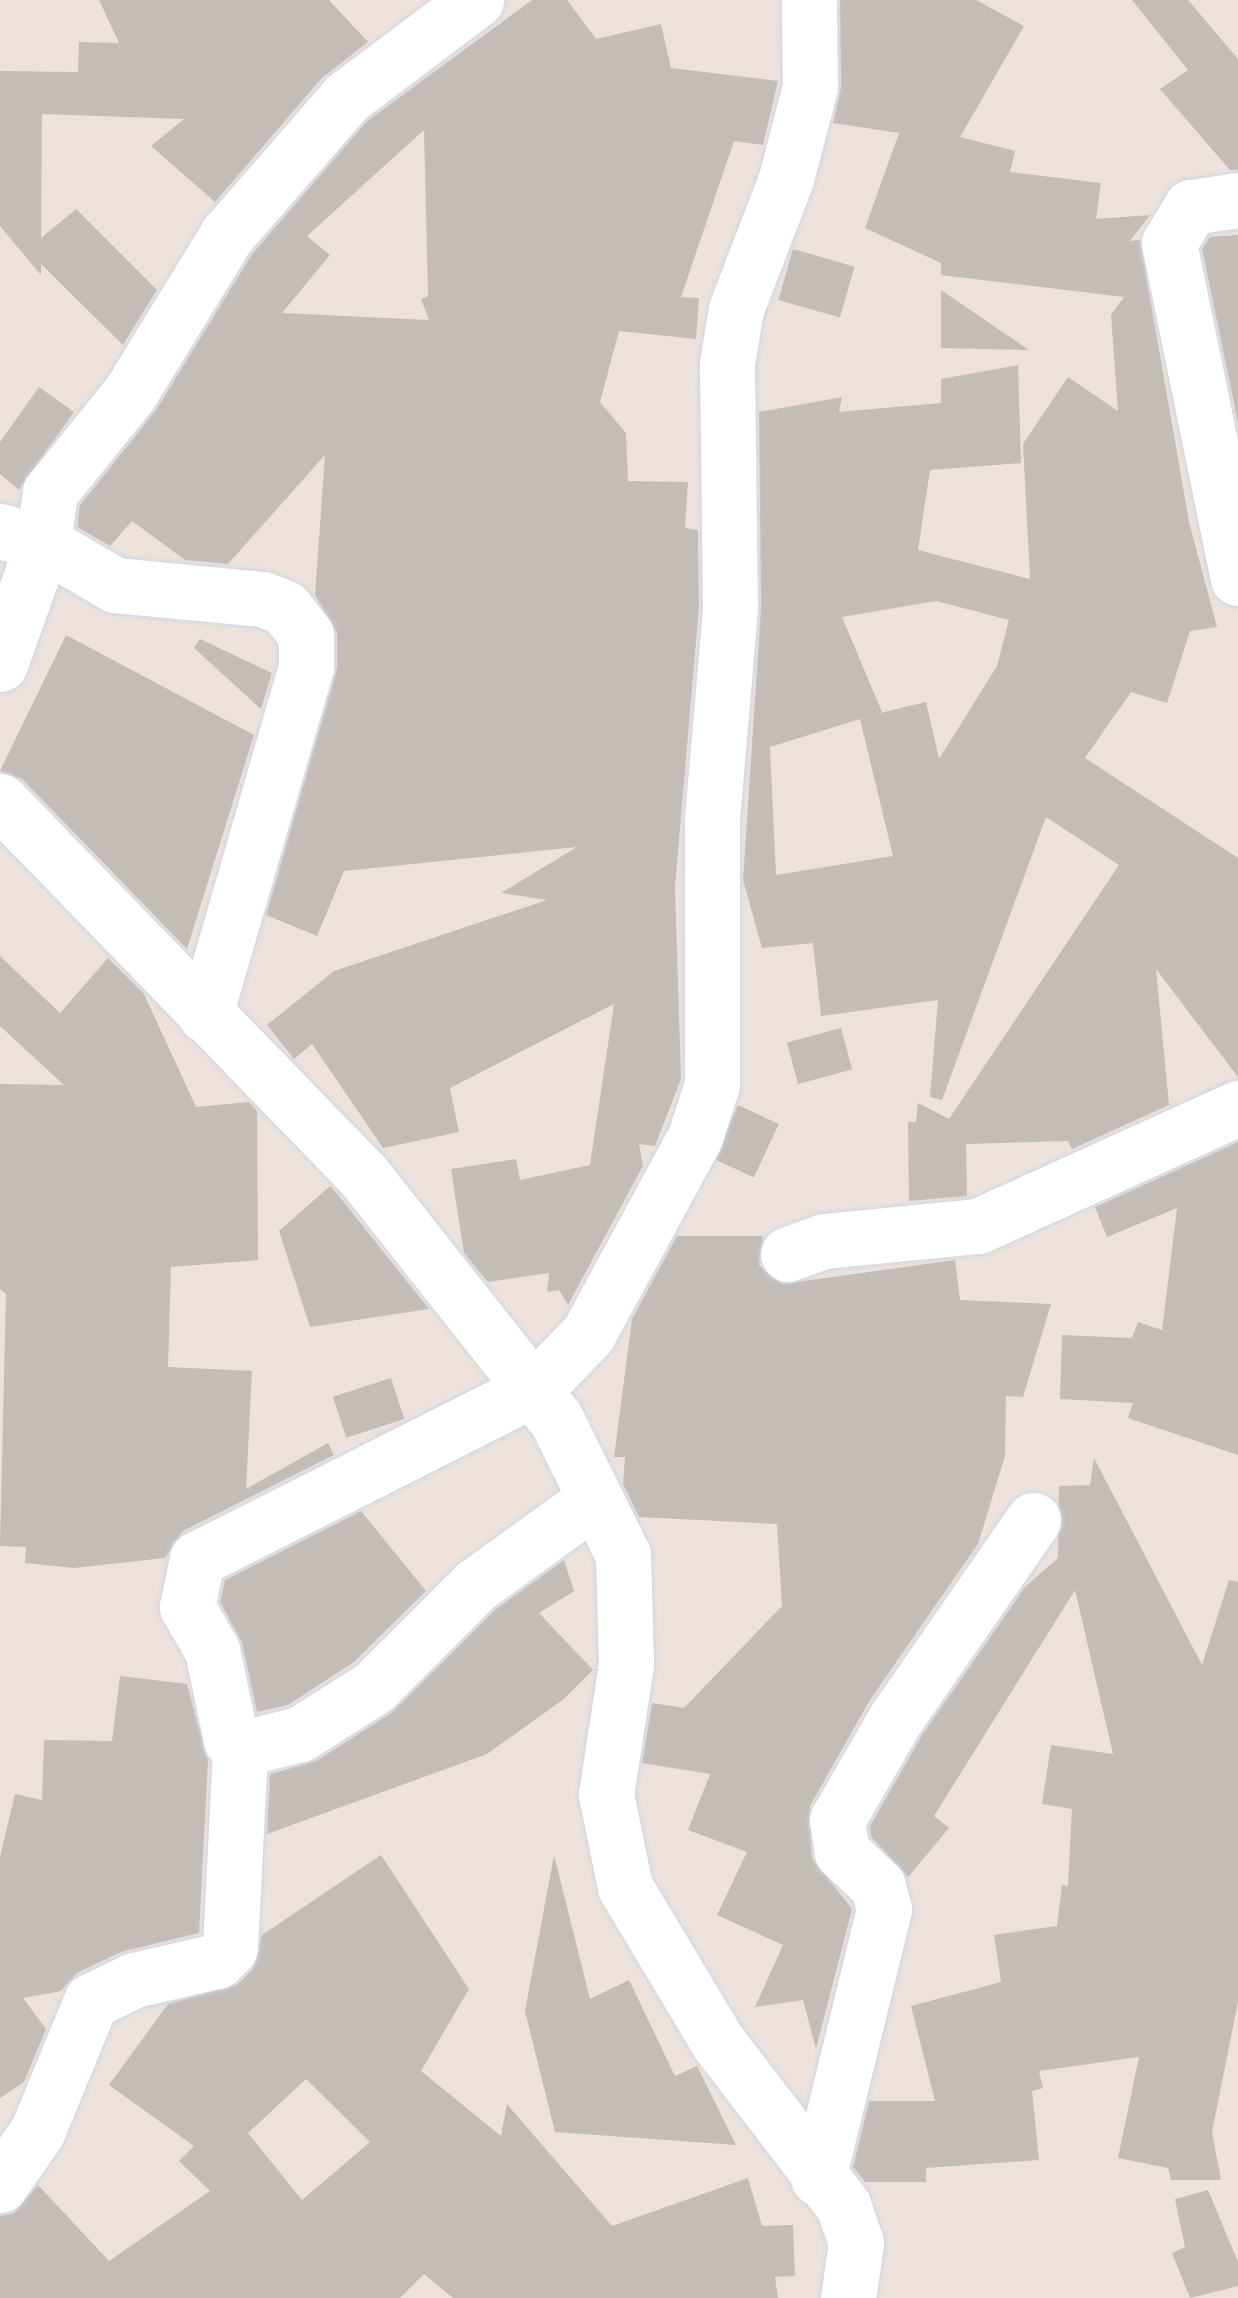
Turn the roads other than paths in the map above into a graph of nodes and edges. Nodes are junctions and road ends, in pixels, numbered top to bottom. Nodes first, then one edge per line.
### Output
1 (476, 0) edge
2 (809, 0) edge
3 (1238, 200) edge
4 (22, 537) edge
5 (1238, 578) edge
6 (0, 664) edge
7 (0, 800) edge
8 (205, 1015) junction
9 (1238, 1108) edge
10 (788, 1254) dead end
11 (536, 1388) junction
12 (594, 1500) junction
13 (1033, 1520) dead end
14 (240, 1750) junction
15 (818, 2178) junction
16 (0, 2185) edge
17 (848, 2298) edge

1 - 4 street
2 - 11 street
3 - 5 street
4 - 6 street
4 - 8 street
7 - 8 street
8 - 11 street
9 - 10 street
11 - 12 street
11 - 14 street
12 - 14 street
12 - 15 street
13 - 15 street
14 - 16 street
15 - 17 street

